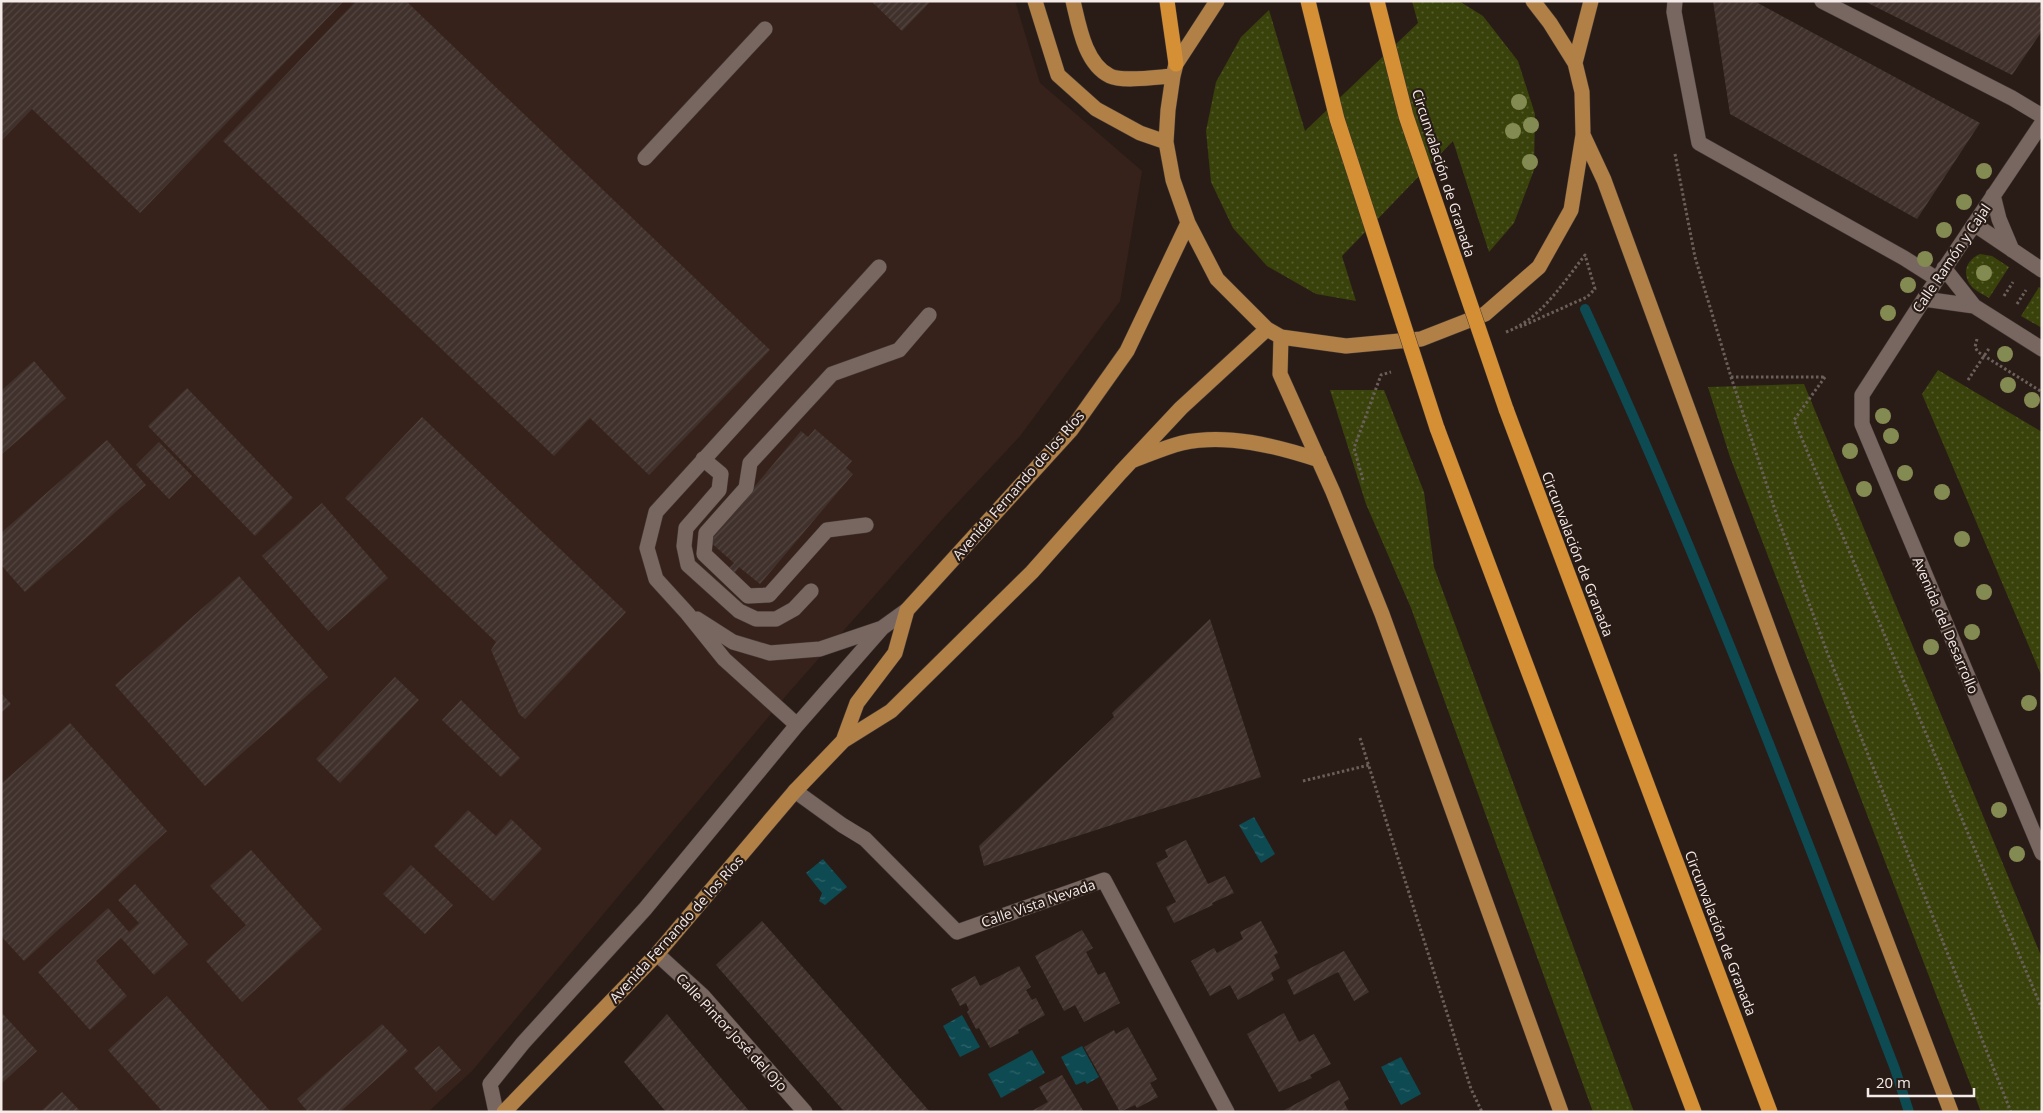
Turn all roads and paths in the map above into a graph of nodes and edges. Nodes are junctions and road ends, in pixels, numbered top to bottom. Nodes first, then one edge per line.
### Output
1 (1035, 1) edge
2 (1072, 1) edge
3 (1167, 1) edge
4 (1217, 1) edge
5 (1308, 1) edge
6 (1376, 1) edge
7 (1533, 1) edge
8 (1591, 1) edge
9 (1675, 1) edge
10 (1822, 1) edge
11 (765, 29) dead end
12 (1575, 63) junction
13 (1174, 70) junction
14 (2042, 116) edge
15 (2042, 123) edge
16 (1583, 135) junction
17 (1166, 142) junction
18 (1674, 154) dead end
19 (645, 158) dead end
20 (1993, 195) junction
21 (1188, 223) junction
22 (1974, 224) junction
23 (2012, 250) junction
24 (2027, 261) junction
25 (879, 267) dead end
26 (2042, 270) edge
27 (1940, 274) junction
28 (2027, 288) dead end
29 (1595, 289) dead end
30 (1924, 299) junction
31 (2016, 305) dead end
32 (1974, 306) junction
33 (930, 315) dead end
34 (1991, 317) junction
35 (1520, 327) dead end
36 (1267, 329) junction
37 (1281, 337) junction
38 (1992, 344) dead end
39 (2042, 349) edge
40 (1984, 356) junction
41 (1731, 377) junction
42 (1968, 380) dead end
43 (2042, 392) edge
44 (1862, 395) joint
45 (703, 459) junction
46 (1133, 460) junction
47 (1319, 460) junction
48 (866, 525) dead end
49 (811, 591) dead end
50 (906, 610) junction
51 (687, 613) junction
52 (882, 628) junction
53 (797, 726) junction
54 (1360, 738) dead end
55 (843, 741) junction
56 (1369, 765) junction
57 (1303, 781) dead end
58 (795, 791) junction
59 (2042, 853) edge
60 (657, 954) junction
61 (2042, 1010) edge
62 (496, 1112) edge
63 (504, 1112) edge
64 (806, 1112) edge
65 (1227, 1112) edge
66 (1482, 1112) edge
67 (1561, 1112) edge
68 (1694, 1112) edge
69 (1770, 1112) edge
70 (1951, 1112) edge
71 (2011, 1112) edge

1 - 17 main road
2 - 13 main road
3 - 13 highway
4 - 13 main road
5 - 68 highway, bridge
6 - 69 highway, Circunvalación de Granada, bridge
7 - 12 main road
8 - 12 main road
9 - 27 street
10 - 14 street
11 - 19 street
12 - 16 main road
13 - 17 main road
15 - 20 street, Calle Ramón y Cajal
16 - 37 main road
16 - 70 main road
17 - 21 main road
18 - 41 path
20 - 22 street, Calle Ramón y Cajal
20 - 23 street
21 - 36 main road
21 - 50 main road, Avenida Fernando de los Ríos
22 - 23 street
22 - 27 street, Calle Ramón y Cajal
23 - 24 street
24 - 26 street
24 - 34 path
25 - 45 street
27 - 30 street, Calle Ramón y Cajal
27 - 32 street
28 - 31 path
29 - 35 path
30 - 32 street
30 - 44 street, Calle Ramón y Cajal
32 - 34 street
33 - 48 street
34 - 39 street
34 - 40 path
36 - 37 main road
36 - 46 main road, Avenida Fernando de los Ríos
37 - 47 main road
38 - 40 path
40 - 42 path
40 - 43 path
41 - 61 path
41 - 71 path
44 - 59 street, Avenida del Desarrollo
45 - 49 street
45 - 51 street
46 - 47 main road
46 - 55 main road, Avenida Fernando de los Ríos
47 - 67 main road
50 - 52 street
50 - 55 main road, Avenida Fernando de los Ríos
51 - 52 street
51 - 53 street
52 - 53 street
53 - 62 street
54 - 56 path
55 - 58 main road, Avenida Fernando de los Ríos
56 - 57 path
56 - 66 path
58 - 60 main road, Avenida Fernando de los Ríos
58 - 65 street, Calle Vista Nevada
60 - 63 main road, Avenida Fernando de los Ríos
60 - 64 street, Calle Pintor José del Ojo

